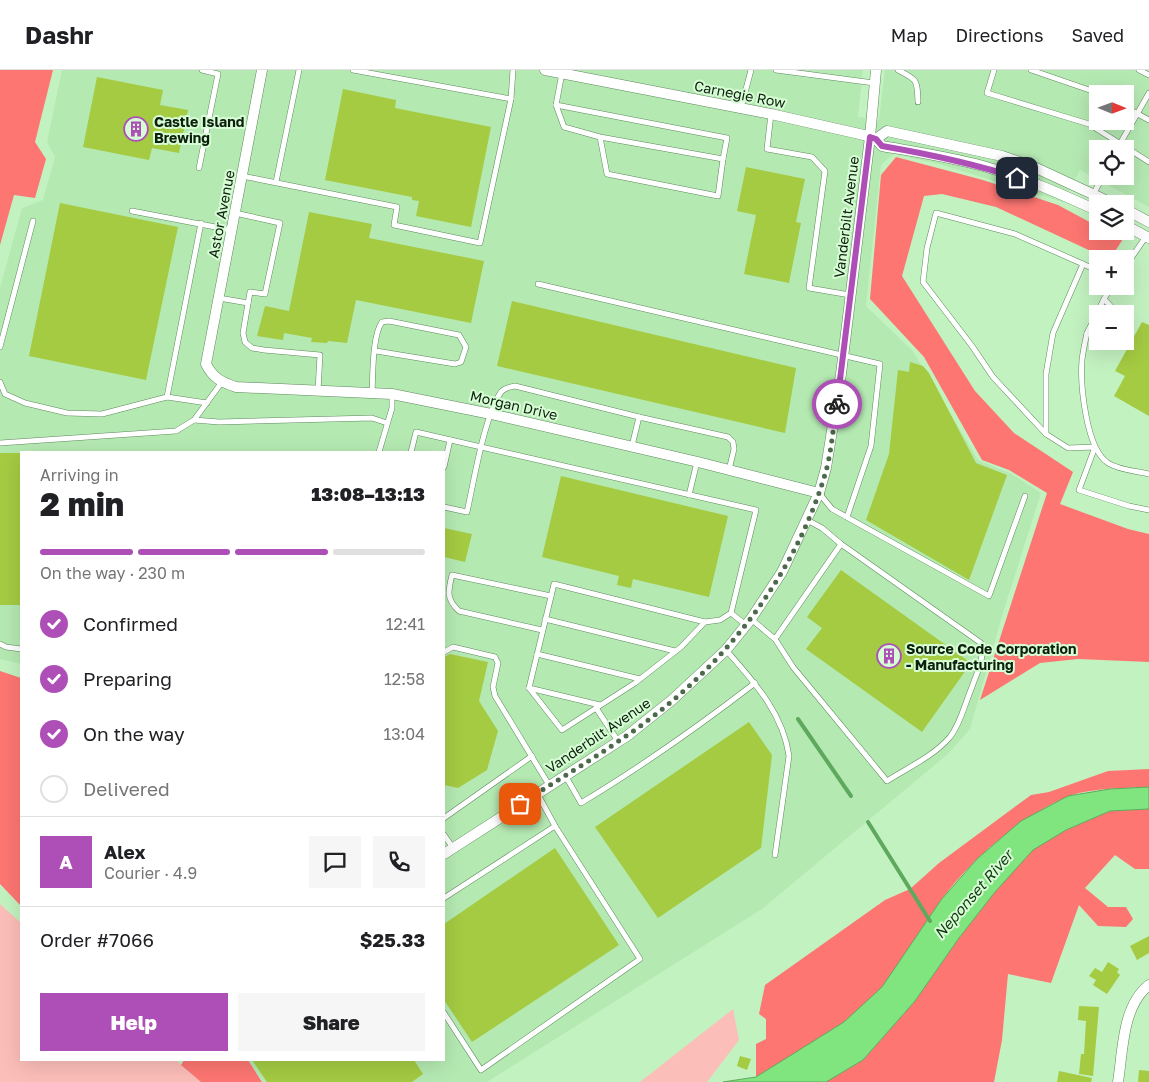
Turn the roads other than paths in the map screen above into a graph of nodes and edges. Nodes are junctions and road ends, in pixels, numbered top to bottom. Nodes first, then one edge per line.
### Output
1 (202, 70) edge
2 (262, 70) edge
3 (299, 70) edge
4 (353, 70) edge
5 (513, 70) edge
6 (545, 70) edge
7 (751, 70) edge
8 (776, 70) edge
9 (876, 70) edge
10 (898, 70) edge
11 (994, 70) edge
12 (1031, 70) edge
13 (1139, 70) edge
14 (562, 73) junction
15 (1149, 75) edge
16 (874, 83) junction
17 (1089, 90) edge
18 (1149, 93) edge
19 (511, 100) junction
20 (918, 102) dead end
21 (556, 105) junction
22 (740, 108) junction
23 (1134, 111) edge
24 (1138, 113) junction
25 (771, 114) junction
26 (1149, 120) edge
27 (600, 137) junction
28 (873, 138) junction
29 (1111, 140) edge
30 (1122, 140) edge
31 (1134, 154) edge
32 (723, 160) junction
33 (1149, 162) edge
34 (199, 168) dead end
35 (242, 176) junction
36 (276, 182) junction
37 (1098, 185) edge
38 (1094, 193) junction
39 (1098, 195) edge
40 (1089, 207) edge
41 (132, 211) dead end
42 (235, 214) junction
43 (1134, 214) edge
44 (33, 221) dead end
45 (1149, 222) edge
46 (201, 223) junction
47 (1134, 229) edge
48 (232, 230) junction
49 (1148, 236) edge
50 (1134, 255) edge
51 (1083, 264) junction
52 (1089, 267) edge
53 (538, 284) dead end
54 (850, 295) junction
55 (1106, 295) edge
56 (219, 298) junction
57 (1104, 299) junction
58 (248, 303) junction
59 (1110, 305) edge
60 (1087, 333) joint
61 (0, 347) edge
62 (376, 351) junction
63 (843, 355) junction
64 (0, 382) edge
65 (222, 382) junction
66 (318, 391) junction
67 (372, 393) junction
68 (392, 394) junction
69 (167, 397) junction
70 (207, 403) junction
71 (491, 414) junction
72 (639, 417) junction
73 (194, 420) junction
74 (387, 423) junction
75 (1046, 434) junction
76 (450, 440) junction
77 (0, 443) edge
78 (482, 447) junction
79 (632, 447) junction
80 (1095, 447) junction
81 (379, 451) edge
82 (411, 451) edge
83 (445, 462) edge
84 (698, 462) junction
85 (729, 470) junction
86 (1149, 474) edge
87 (819, 493) junction
88 (689, 495) junction
89 (1025, 496) dead end
90 (445, 507) edge
91 (1149, 510) edge
92 (847, 517) junction
93 (807, 520) junction
94 (841, 544) junction
95 (551, 596) junction
96 (731, 613) junction
97 (545, 619) junction
98 (705, 622) junction
99 (749, 622) junction
100 (542, 630) junction
101 (775, 639) junction
102 (0, 644) edge
103 (20, 649) edge
104 (726, 650) junction
105 (445, 651) edge
106 (675, 651) junction
107 (537, 654) junction
108 (640, 679) junction
109 (755, 683) junction
110 (529, 688) junction
111 (598, 706) junction
112 (618, 741) junction
113 (532, 756) junction
114 (564, 775) junction
115 (549, 785) junction
116 (537, 793) junction
117 (445, 817) edge
118 (555, 826) junction
119 (448, 851) edge
120 (775, 855) dead end
121 (445, 897) edge
122 (1149, 985) edge
123 (445, 1015) edge
124 (1118, 1082) edge

1 - 34 lane
2 - 35 street, Astor Avenue
3 - 36 lane
4 - 19 lane
5 - 19 lane
6 - 14 street, Carnegie Row
7 - 22 lane
8 - 16 lane
9 - 16 street, Vanderbilt Avenue
10 - 20 lane
11 - 29 lane
12 - 17 lane
13 - 15 lane
14 - 21 lane
14 - 22 street, Carnegie Row
16 - 28 street, Vanderbilt Avenue
18 - 24 lane
19 - 36 lane
21 - 27 lane
21 - 32 lane
22 - 25 street, Carnegie Row
23 - 24 lane
24 - 26 lane
24 - 30 lane
25 - 28 street, Carnegie Row
25 - 54 lane
27 - 32 lane
27 - 32 lane
28 - 38 street
28 - 40 street, Carnegie Row
28 - 54 street, Vanderbilt Avenue
31 - 33 lane
35 - 36 lane
35 - 42 street, Astor Avenue
37 - 38 lane
38 - 39 street
41 - 46 lane
42 - 48 street, Astor Avenue
42 - 58 lane
43 - 45 street
44 - 61 lane
46 - 48 lane
46 - 69 lane
47 - 49 street
48 - 56 street, Astor Avenue
49 - 50 lane
51 - 52 lane
51 - 75 lane
51 - 75 lane
53 - 63 lane
54 - 63 street, Vanderbilt Avenue
55 - 57 lane
56 - 58 lane
56 - 65 street, Astor Avenue
57 - 59 lane
57 - 60 lane
58 - 66 lane
60 - 80 lane
62 - 62 lane
62 - 67 lane
63 - 87 street, Vanderbilt Avenue
63 - 92 lane
64 - 69 lane
65 - 66 street, Morgan Drive
65 - 70 lane
66 - 67 street, Morgan Drive
67 - 68 street, Morgan Drive
68 - 71 street, Morgan Drive
68 - 74 lane
69 - 70 lane
70 - 73 lane
71 - 72 lane
71 - 78 lane
71 - 79 street, Morgan Drive
72 - 79 lane
72 - 85 lane
73 - 74 lane
73 - 77 lane
74 - 81 lane
75 - 80 lane
76 - 78 lane
76 - 82 lane
76 - 83 lane
78 - 88 lane
78 - 90 lane
79 - 84 street, Morgan Drive
80 - 86 lane
80 - 91 lane
84 - 85 street, Morgan Drive
84 - 88 lane
85 - 87 street, Morgan Drive
87 - 92 lane
87 - 93 street, Vanderbilt Avenue
88 - 96 lane
89 - 92 lane
93 - 94 lane
93 - 99 street, Vanderbilt Avenue
94 - 101 lane
94 - 101 lane
95 - 97 lane
95 - 98 lane
95 - 100 lane
96 - 98 lane
96 - 99 lane
97 - 100 lane
97 - 106 lane
98 - 106 lane
99 - 101 lane
99 - 104 street, Vanderbilt Avenue
100 - 107 lane
102 - 103 lane
104 - 109 lane
104 - 112 street, Vanderbilt Avenue
105 - 113 lane
106 - 108 lane
107 - 108 lane
107 - 110 lane
108 - 111 lane
109 - 114 lane
109 - 120 lane
110 - 111 lane
110 - 111 lane
111 - 112 lane
112 - 114 street, Vanderbilt Avenue
113 - 115 lane
113 - 117 lane
114 - 115 street, Vanderbilt Avenue
115 - 116 street, Vanderbilt Avenue
116 - 118 lane
116 - 119 street, Vanderbilt Avenue
118 - 121 lane
118 - 123 lane
122 - 124 street

